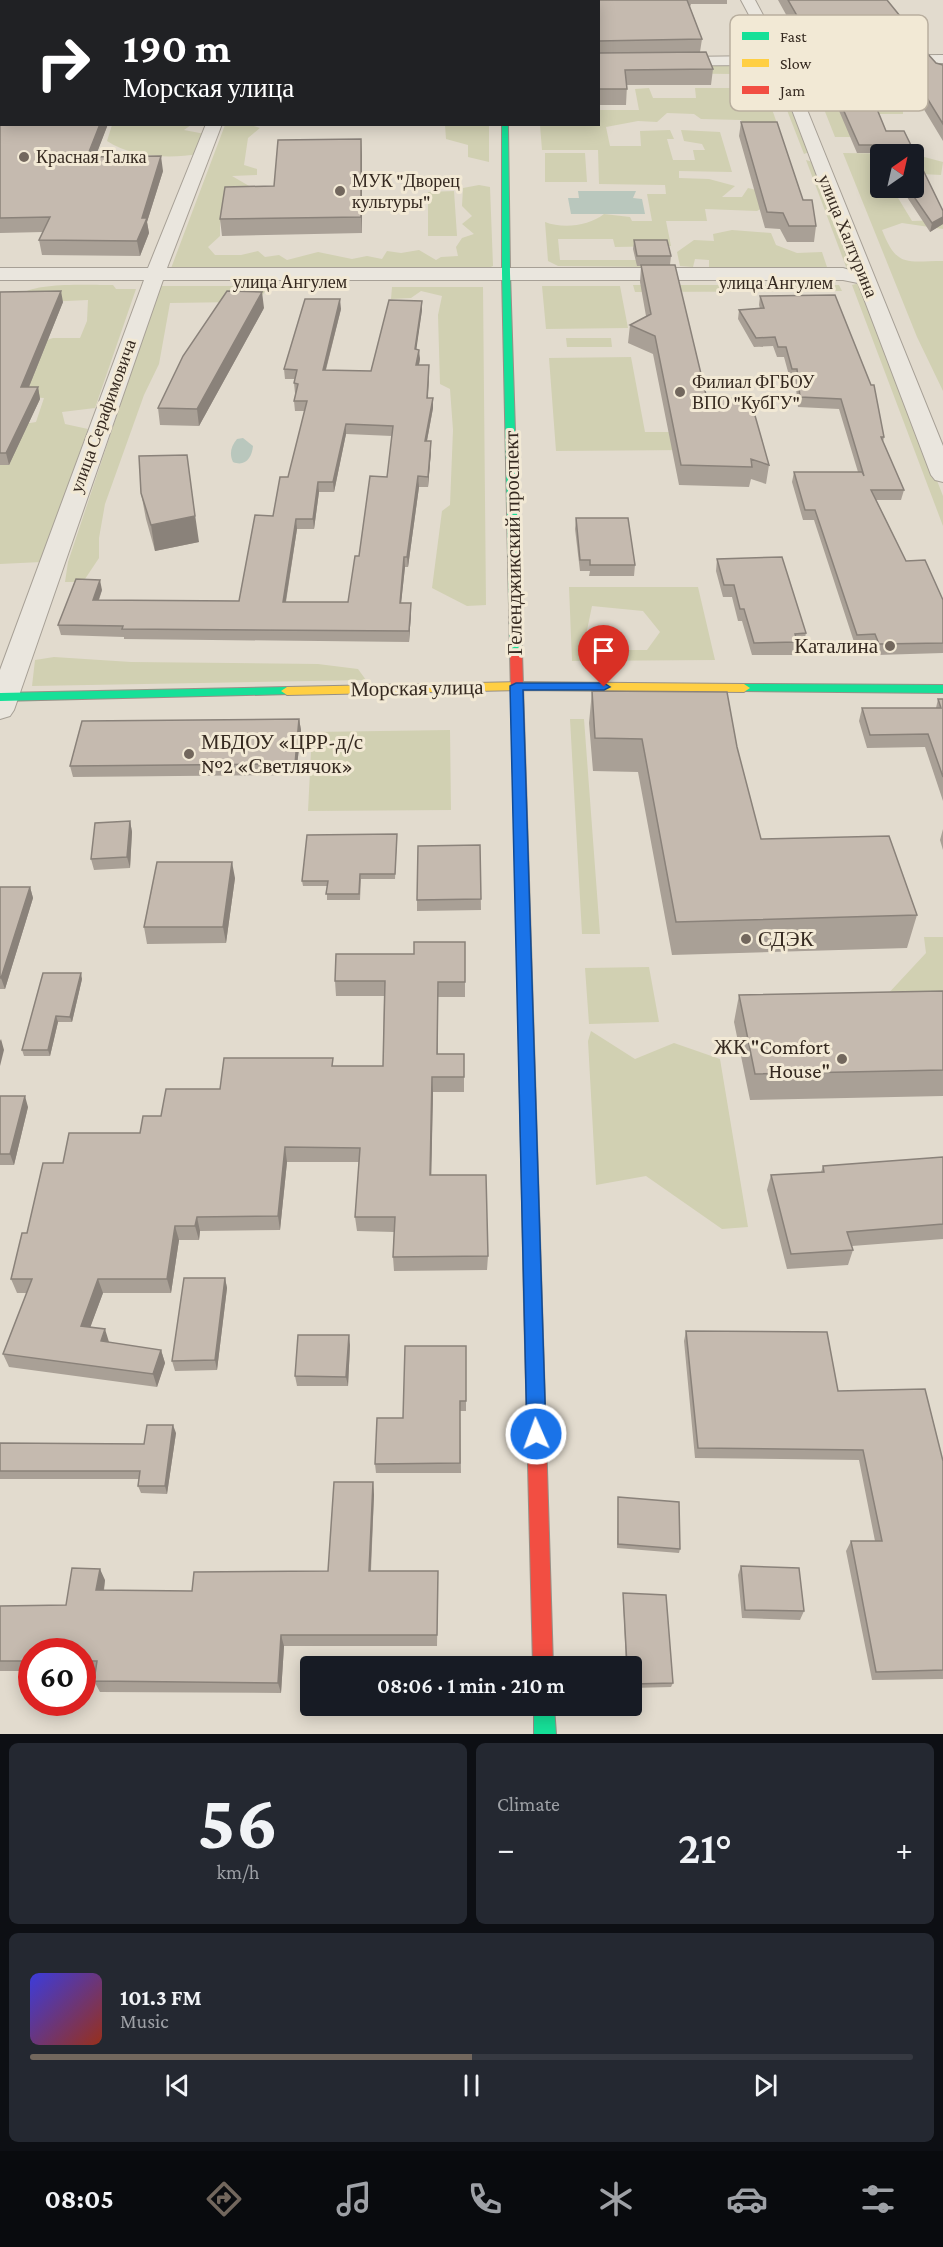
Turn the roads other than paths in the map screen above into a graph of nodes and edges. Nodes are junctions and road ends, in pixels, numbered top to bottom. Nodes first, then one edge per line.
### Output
1 (748, 0) edge
2 (756, 15) edge
3 (928, 59) edge
4 (943, 59) edge
5 (730, 61) edge
6 (600, 62) edge
7 (800, 111) edge
8 (213, 126) edge
9 (506, 126) edge
10 (0, 274) edge
11 (153, 278) junction
12 (506, 278) junction
13 (865, 279) junction
14 (0, 283) edge
15 (943, 476) edge
16 (516, 686) junction
17 (943, 689) edge
18 (2, 701) edge
19 (543, 1656) edge
20 (544, 1716) edge
21 (545, 1734) edge

1 - 2 street, улица Халтурина
3 - 4 street
5 - 6 street
7 - 13 street, улица Халтурина
8 - 11 street, улица Серафимовича
9 - 12 main road, Геленджикский проспект
10 - 11 street, улица Ангулем
11 - 12 street, улица Ангулем
11 - 14 street, улица Ангулем
11 - 18 street, улица Серафимовича
12 - 13 street, улица Ангулем
12 - 16 main road, Геленджикский проспект
13 - 15 street, улица Халтурина
16 - 17 main road, Морская улица
16 - 18 main road, Морская улица
16 - 19 main road, Геленджикский проспект
20 - 21 main road

